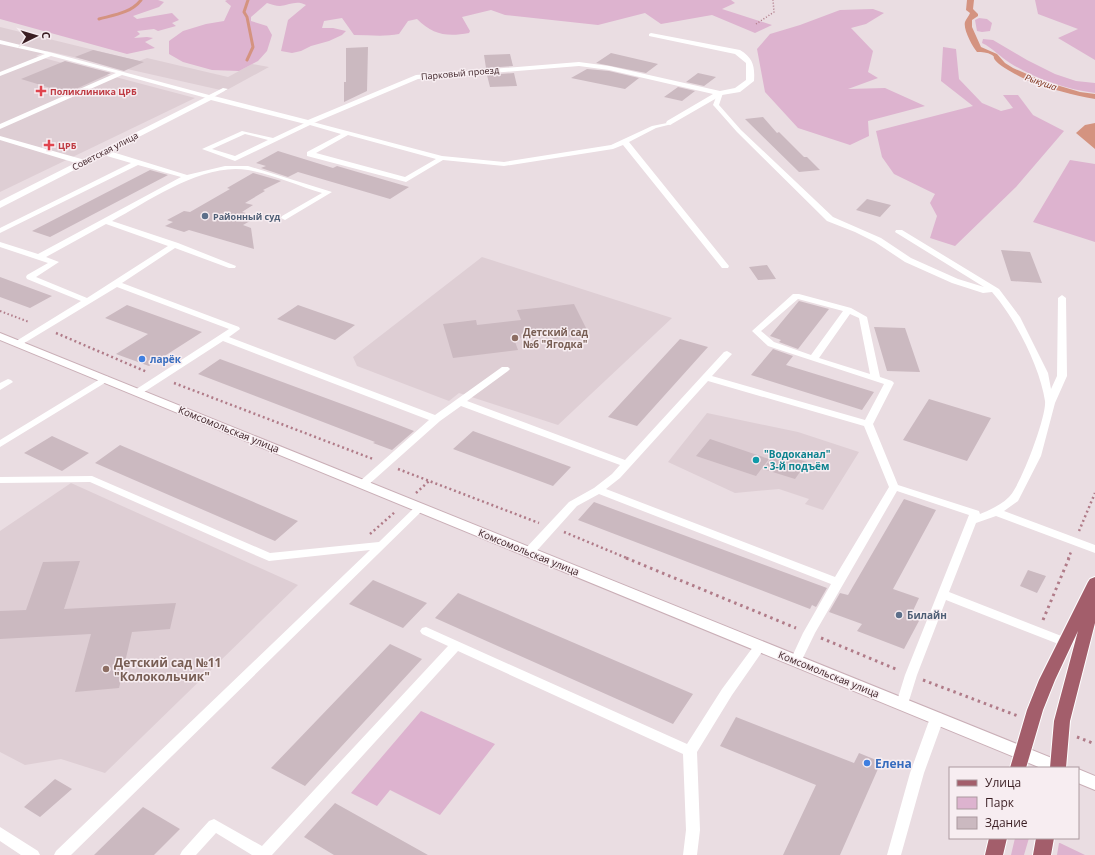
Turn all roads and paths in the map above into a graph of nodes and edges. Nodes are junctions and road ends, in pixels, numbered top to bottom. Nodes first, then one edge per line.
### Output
1 (773, 0) edge
2 (756, 24) dead end
3 (651, 36) dead end
4 (0, 42) edge
5 (51, 54) junction
6 (0, 74) edge
7 (122, 74) junction
8 (225, 89) dead end
9 (720, 93) junction
10 (210, 97) junction
11 (309, 123) junction
12 (670, 123) joint
13 (0, 127) edge
14 (347, 133) junction
15 (0, 138) edge
16 (274, 140) junction
17 (624, 141) junction
18 (103, 152) junction
19 (442, 158) junction
20 (82, 162) junction
21 (138, 162) junction
22 (188, 177) junction
23 (0, 205) edge
24 (285, 218) dead end
25 (106, 221) junction
26 (0, 231) edge
27 (899, 232) dead end
28 (0, 244) edge
29 (175, 245) junction
30 (40, 257) junction
31 (232, 266) dead end
32 (725, 266) dead end
33 (116, 284) junction
34 (996, 291) junction
35 (1062, 298) dead end
36 (88, 301) junction
37 (848, 310) junction
38 (0, 311) edge
39 (43, 328) junction
40 (0, 336) edge
41 (222, 338) junction
42 (18, 343) junction
43 (726, 354) dead end
44 (813, 359) junction
45 (506, 368) dead end
46 (706, 377) junction
47 (105, 378) junction
48 (161, 378) junction
49 (876, 379) junction
50 (138, 392) junction
51 (460, 402) junction
52 (1050, 403) junction
53 (436, 419) junction
54 (868, 424) junction
55 (0, 444) edge
56 (386, 464) junction
57 (627, 464) junction
58 (0, 480) edge
59 (363, 484) junction
60 (894, 487) junction
61 (598, 490) junction
62 (1095, 493) edge
63 (421, 508) junction
64 (996, 512) junction
65 (971, 521) junction
66 (552, 527) junction
67 (1075, 542) junction
68 (381, 545) junction
69 (1095, 549) edge
70 (529, 552) junction
71 (838, 582) junction
72 (1095, 582) edge
73 (943, 594) junction
74 (1095, 598) edge
75 (426, 631) dead end
76 (1038, 632) junction
77 (809, 634) junction
78 (1065, 642) junction
79 (456, 644) junction
80 (760, 646) junction
81 (796, 661) junction
82 (911, 675) junction
83 (902, 704) junction
84 (937, 718) junction
85 (1032, 721) junction
86 (1062, 731) junction
87 (1095, 744) edge
88 (690, 751) junction
89 (1020, 761) edge
90 (1053, 767) edge
91 (1058, 767) edge
92 (1079, 776) edge
93 (1095, 783) edge
94 (0, 833) edge
95 (998, 839) edge
96 (1045, 839) edge
97 (33, 855) edge
98 (61, 855) edge
99 (187, 855) edge
100 (264, 855) edge
101 (690, 855) edge
102 (894, 855) edge
103 (994, 855) edge
104 (1042, 855) edge

1 - 2 path
3 - 9 street, Парковый проезд
4 - 5 lane
5 - 6 lane
5 - 7 lane
7 - 10 lane
7 - 13 lane
8 - 10 lane
9 - 11 street, Парковый проезд
9 - 12 street, Парковый проезд
9 - 34 lane
10 - 11 street
10 - 18 street, Советская улица
11 - 14 lane
11 - 16 lane
12 - 17 lane
14 - 19 lane
14 - 19 lane
15 - 20 lane
16 - 16 lane
17 - 19 lane
17 - 32 lane
18 - 20 street, Советская улица
18 - 21 lane
20 - 23 street, Советская улица
21 - 22 lane
21 - 26 lane
22 - 24 lane
22 - 25 lane
25 - 29 lane
25 - 30 lane
27 - 34 lane
28 - 30 lane
29 - 31 lane
29 - 33 lane
30 - 36 lane
33 - 36 lane
33 - 41 lane
34 - 52 lane
35 - 52 lane
36 - 39 lane
37 - 44 lane
37 - 44 lane
37 - 49 lane
38 - 39 path
39 - 42 lane
39 - 48 path
40 - 42 street, Комсомольская улица
41 - 48 lane
41 - 53 lane
42 - 47 street, Комсомольская улица
43 - 46 lane
44 - 49 lane
45 - 51 lane
46 - 54 lane
46 - 57 lane
47 - 50 street, Комсомольская улица
47 - 55 lane
48 - 50 lane
48 - 56 path
49 - 54 lane
50 - 59 street, Комсомольская улица
51 - 53 lane
51 - 57 lane
52 - 64 lane
53 - 56 lane
54 - 60 lane
56 - 59 lane
56 - 66 path
57 - 61 lane
58 - 68 lane
59 - 63 street, Комсомольская улица
60 - 65 lane
60 - 71 lane
61 - 66 lane
61 - 71 lane
62 - 67 path
63 - 68 lane
63 - 70 street, Комсомольская улица
64 - 65 lane
64 - 67 lane
65 - 73 lane
66 - 70 lane
66 - 77 path
67 - 69 lane
67 - 76 path
68 - 98 lane
70 - 80 street, Комсомольская улица
71 - 77 lane
72 - 78 main road
73 - 76 lane
73 - 82 lane
74 - 86 main road
75 - 79 lane
76 - 78 lane
77 - 81 lane
77 - 82 path
78 - 85 main road
79 - 88 lane
79 - 100 lane
80 - 81 street, Комсомольская улица
80 - 88 lane
81 - 83 street, Комсомольская улица
82 - 83 lane
82 - 85 path
83 - 84 street, Комсомольская улица
84 - 89 street, Комсомольская улица
84 - 102 lane
85 - 89 main road
86 - 87 path
86 - 91 main road
88 - 101 lane
89 - 90 street, Комсомольская улица
92 - 93 street
94 - 97 lane
95 - 103 main road
96 - 104 main road
99 - 100 lane

